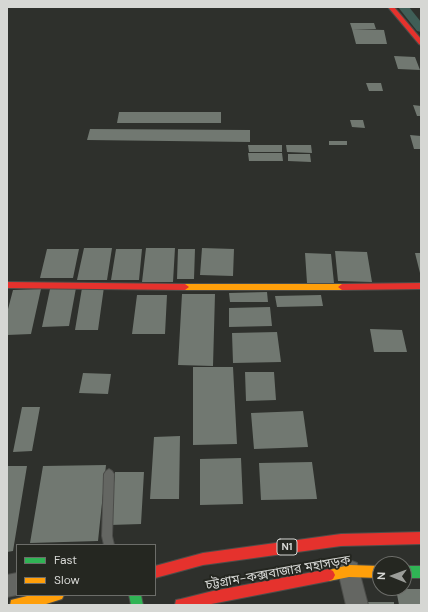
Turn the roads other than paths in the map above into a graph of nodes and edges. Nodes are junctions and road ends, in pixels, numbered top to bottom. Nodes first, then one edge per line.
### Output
1 (391, 7) edge
2 (421, 42) edge
3 (7, 285) edge
4 (421, 286) edge
5 (109, 474) dead end
6 (421, 538) edge
7 (109, 544) edge
8 (349, 571) junction
9 (156, 572) edge
10 (372, 572) edge
11 (54, 596) edge
12 (16, 605) edge
13 (181, 605) edge
14 (357, 605) edge

1 - 2 main road
3 - 4 main road
5 - 7 lane
6 - 9 main road, চট্টগ্রাম-কক্সবাজার মহাসড়ক / N1
8 - 10 main road, চট্টগ্রাম-কক্সবাজার মহাসড়ক
8 - 13 main road, চট্টগ্রাম-কক্সবাজার মহাসড়ক
8 - 14 street
11 - 12 main road

